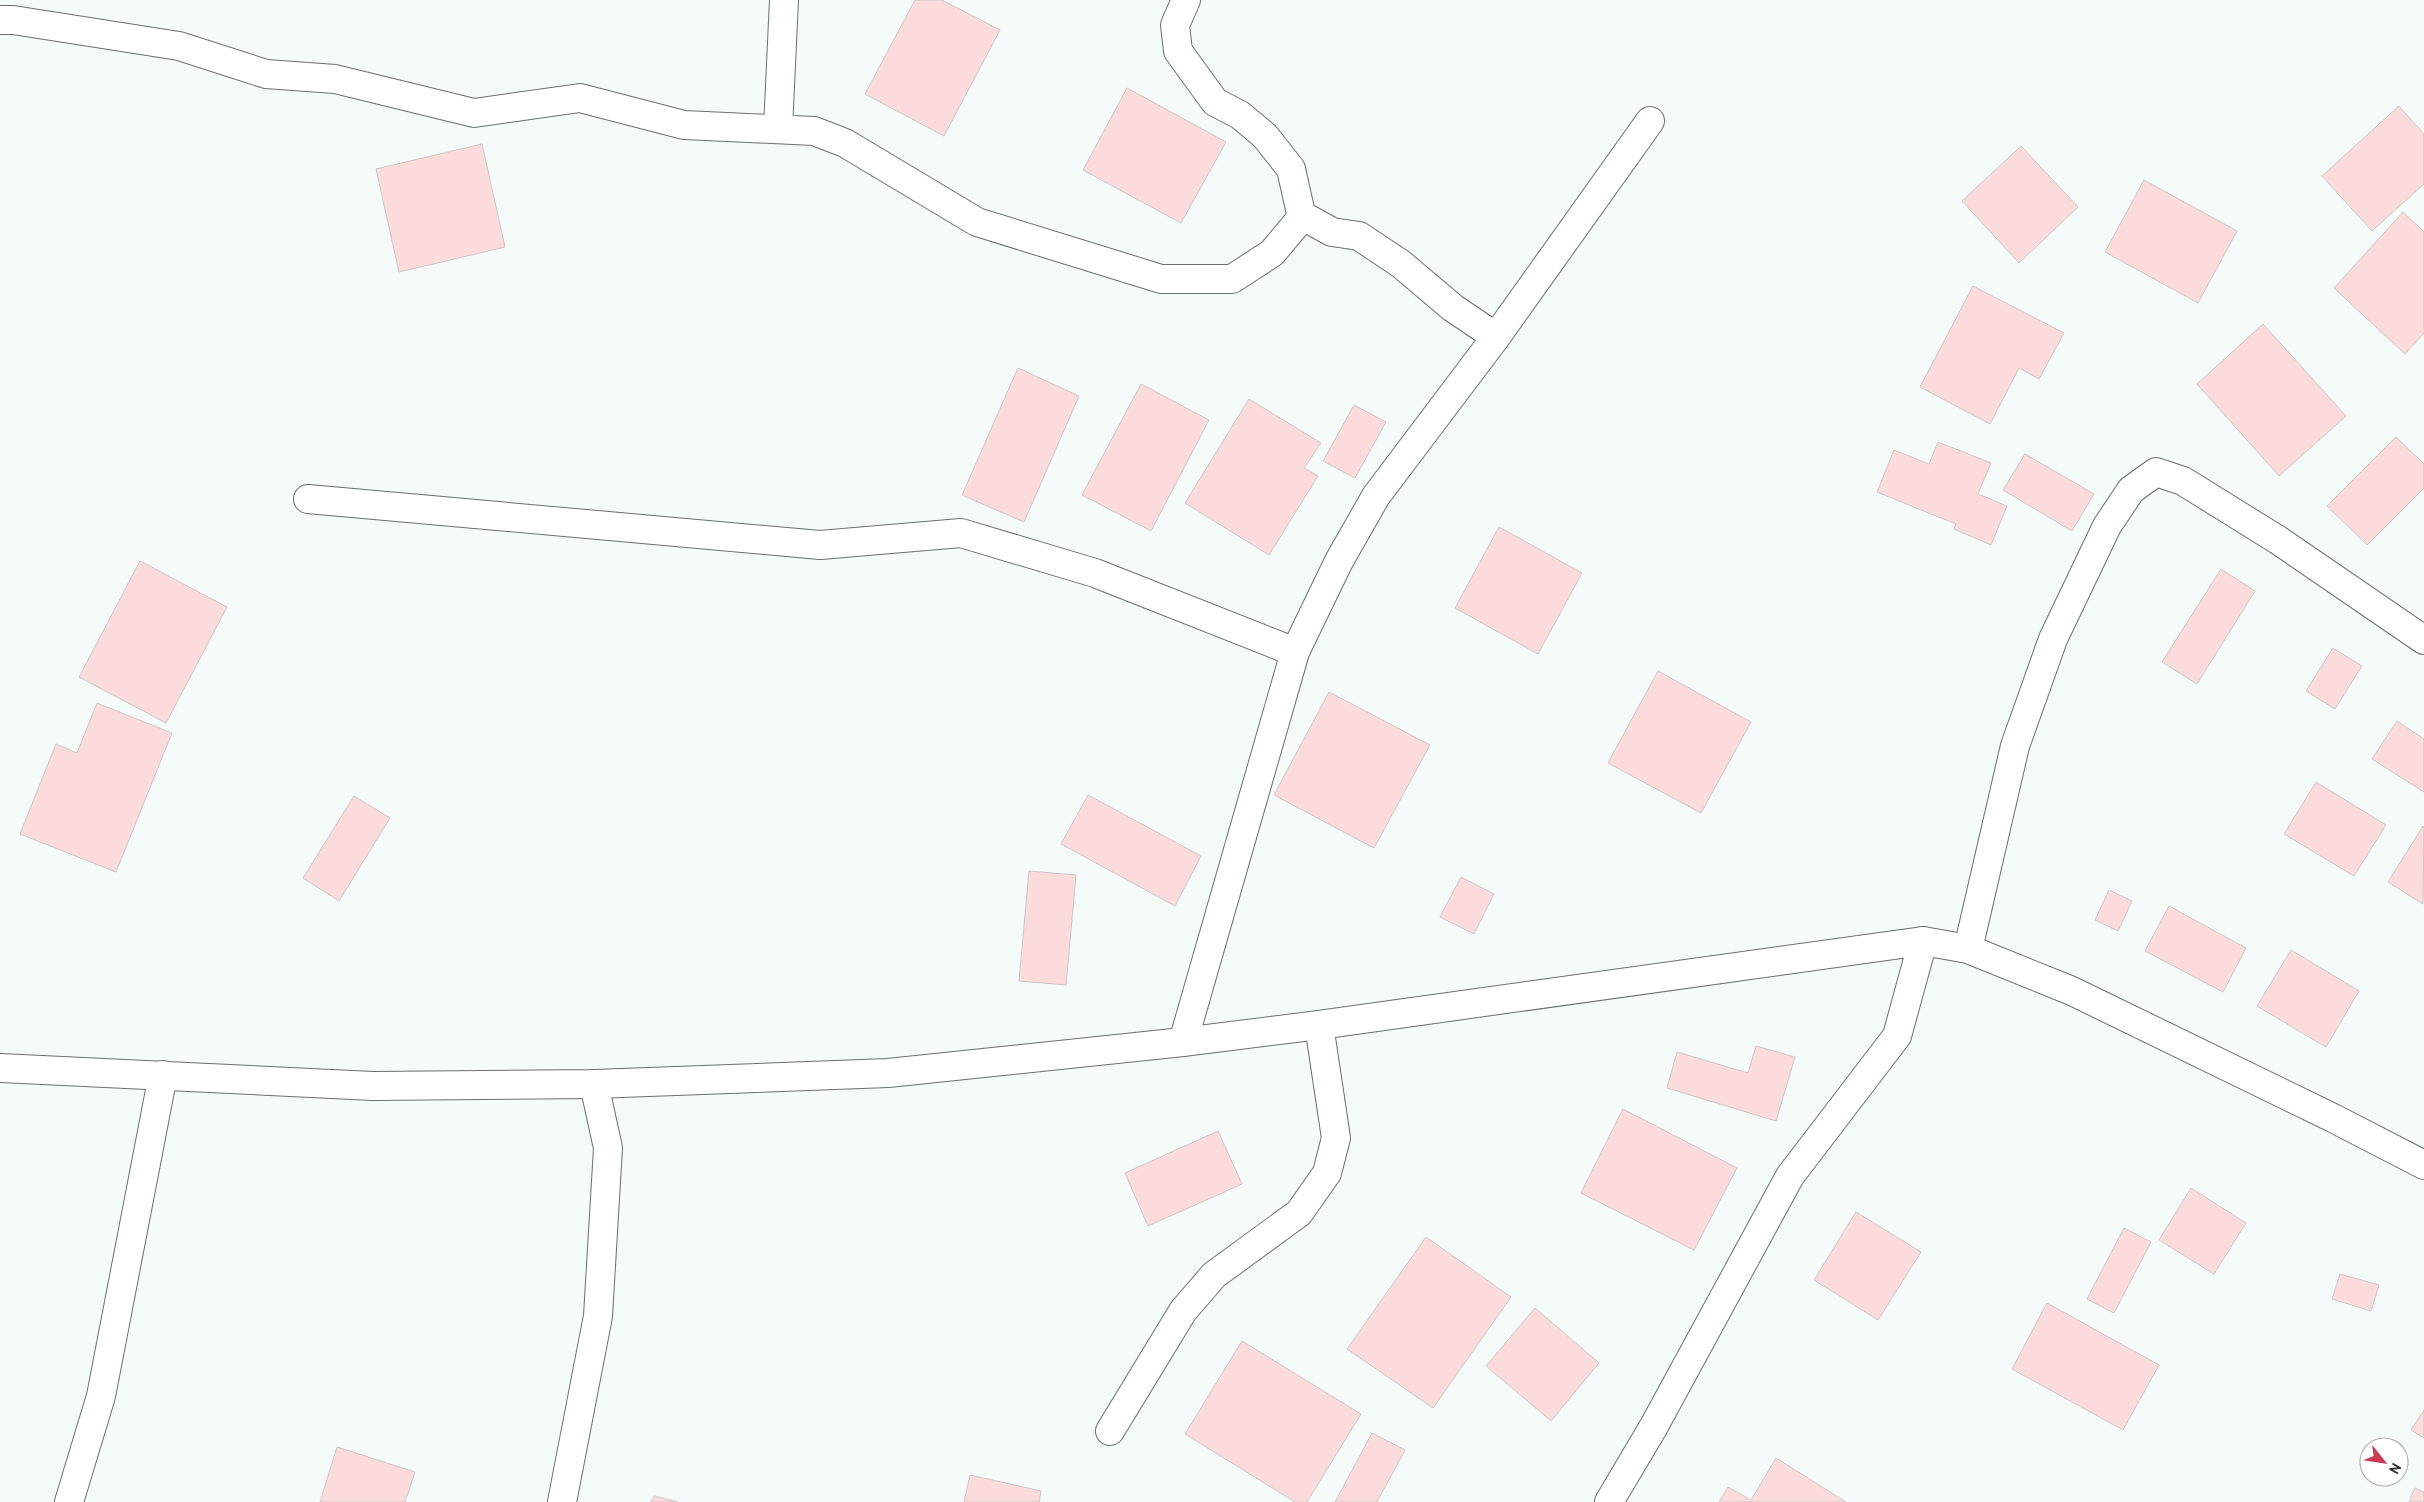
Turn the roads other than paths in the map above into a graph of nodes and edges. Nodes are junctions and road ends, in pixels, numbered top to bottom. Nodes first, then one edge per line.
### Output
1 (784, 0) edge
2 (1186, 0) edge
3 (0, 20) edge
4 (1650, 121) dead end
5 (778, 129) junction
6 (1302, 218) junction
7 (1496, 337) junction
8 (308, 499) dead end
9 (2424, 640) edge
10 (1295, 652) junction
11 (1923, 941) junction
12 (1968, 949) junction
13 (1319, 1025) junction
14 (1183, 1042) junction
15 (0, 1068) edge
16 (163, 1075) junction
17 (594, 1084) junction
18 (2424, 1165) edge
19 (1110, 1431) dead end
20 (69, 1502) edge
21 (562, 1502) edge
22 (1609, 1502) edge

1 - 5 street
2 - 6 street
3 - 5 street
4 - 7 street
5 - 6 street
6 - 7 street
7 - 10 street
8 - 10 street
9 - 12 street
10 - 14 street
11 - 12 street
11 - 13 street
11 - 22 street
12 - 18 street
13 - 14 street
13 - 19 street
14 - 17 street
15 - 16 street
16 - 17 street
16 - 20 street
17 - 21 street

